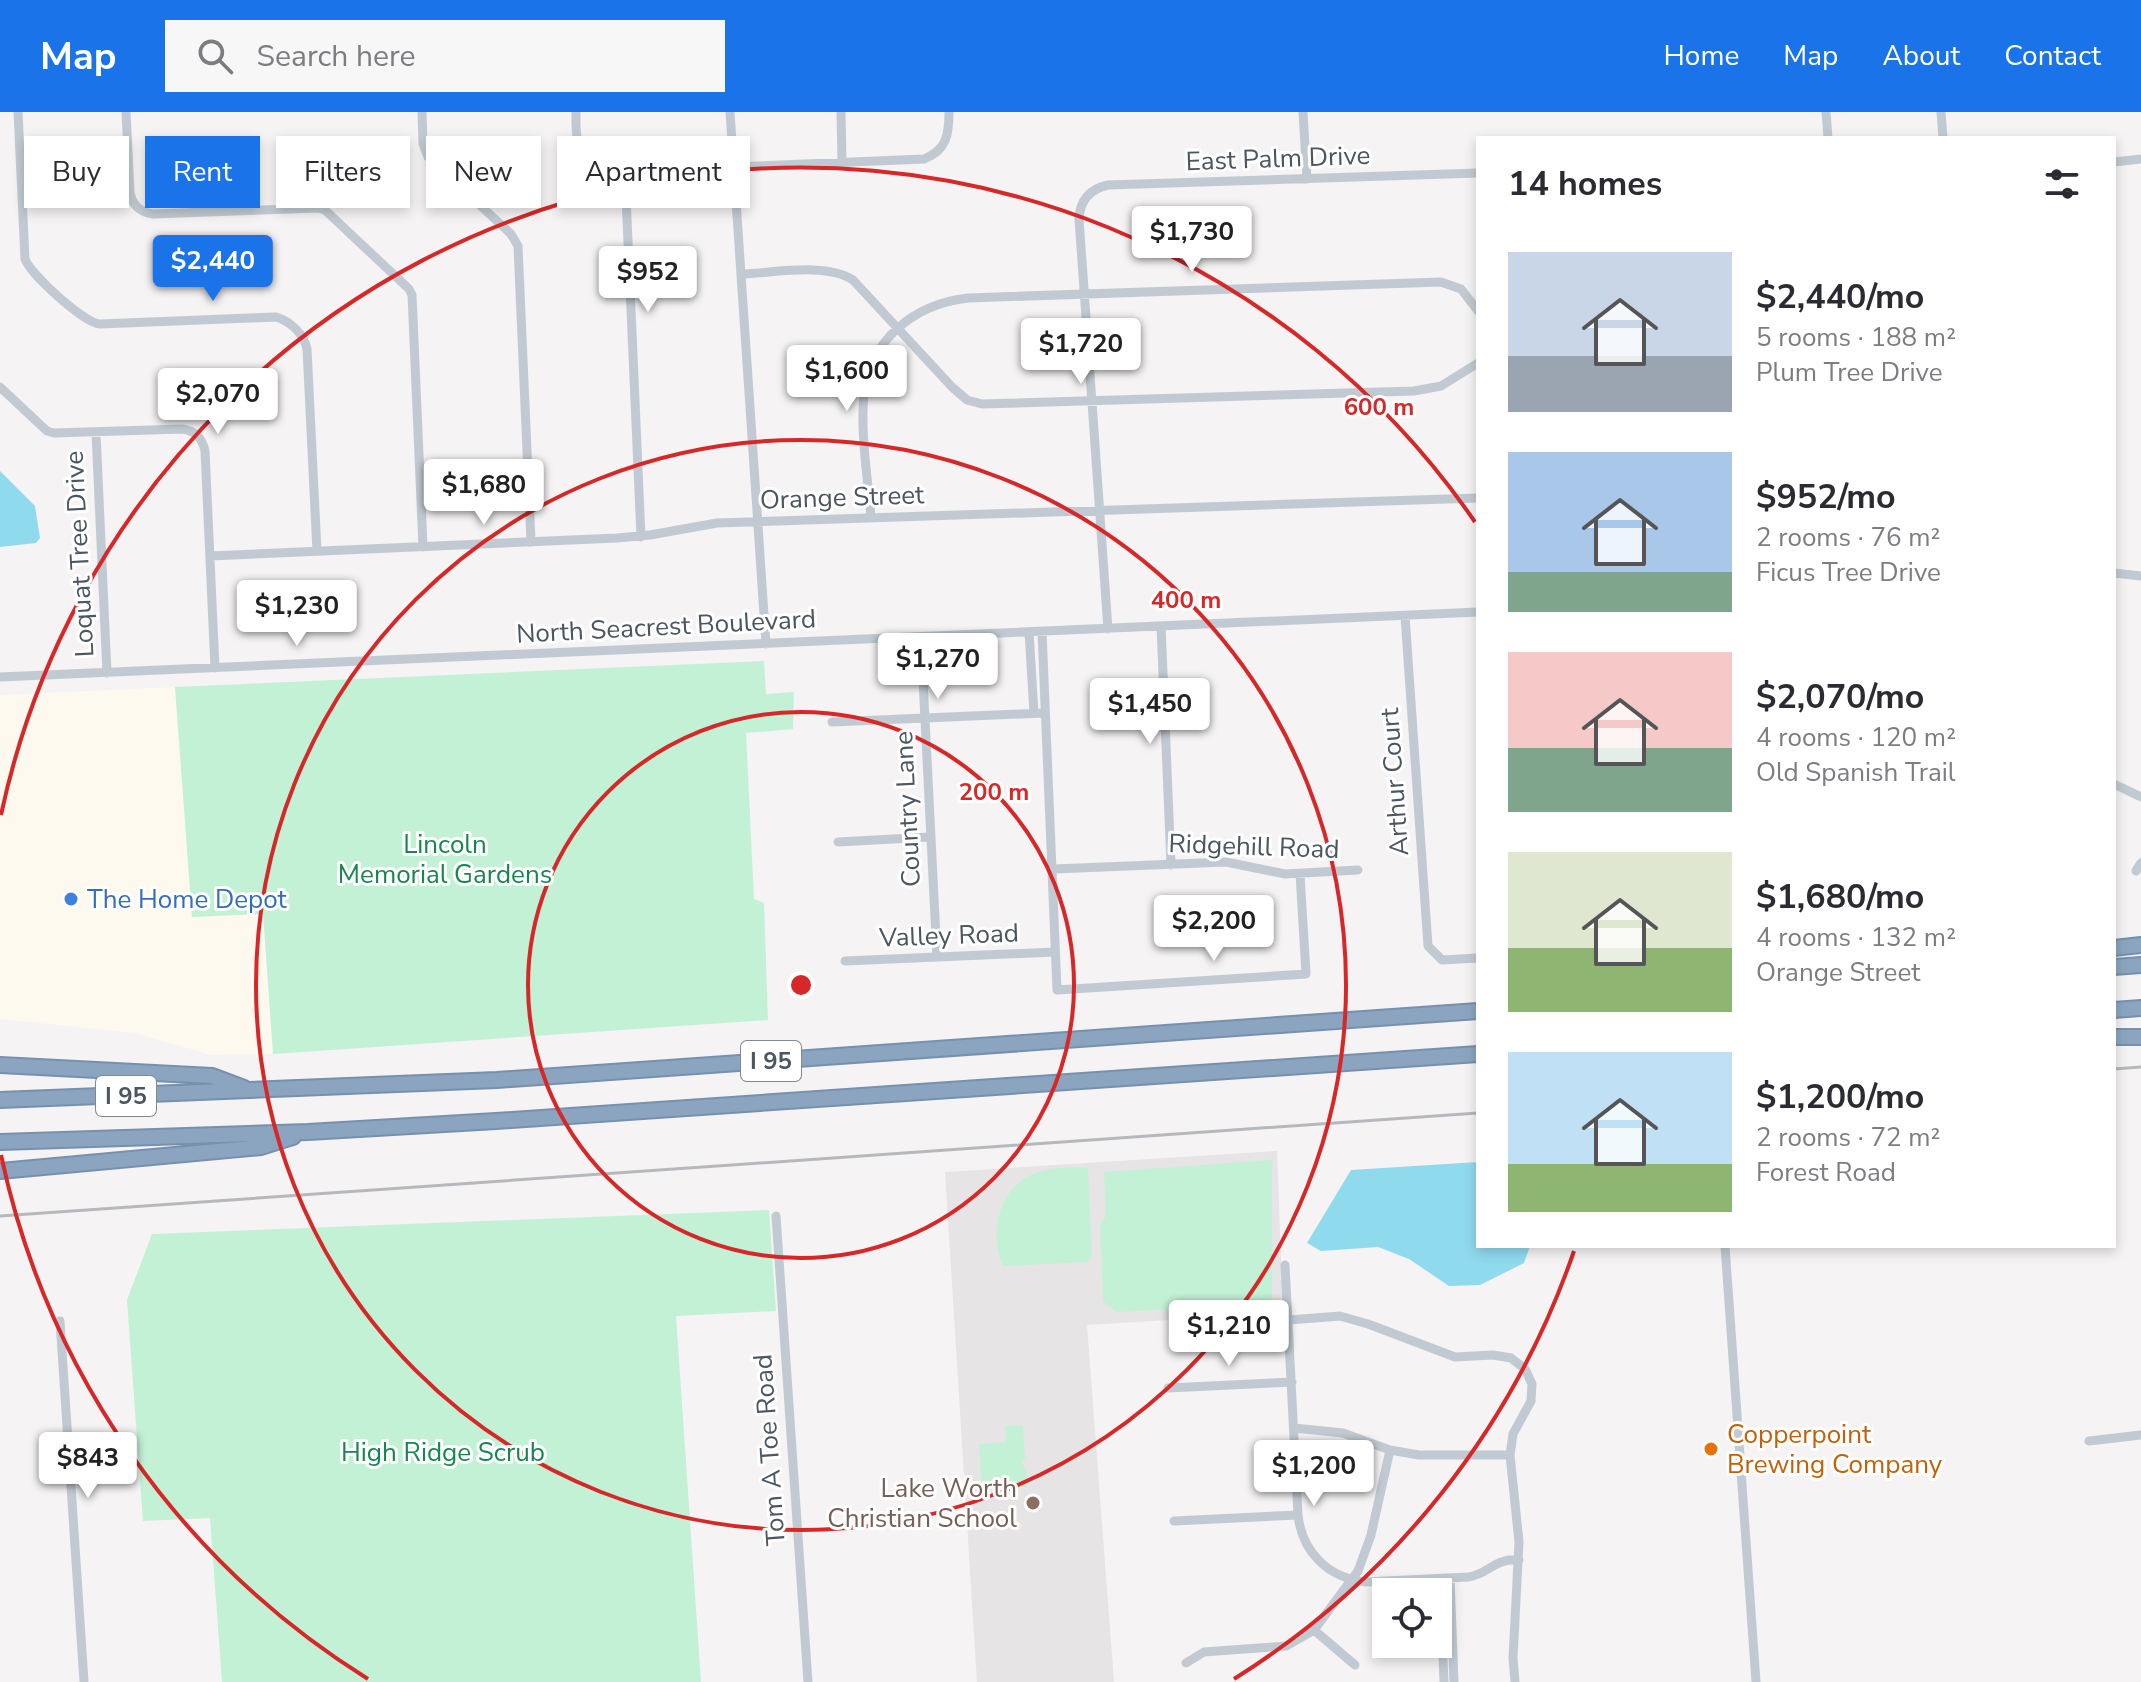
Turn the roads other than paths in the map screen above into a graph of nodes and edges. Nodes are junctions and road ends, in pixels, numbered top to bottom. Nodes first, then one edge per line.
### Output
1 (18, 112) edge
2 (126, 112) edge
3 (422, 112) edge
4 (576, 112) edge
5 (730, 112) edge
6 (841, 112) edge
7 (949, 112) edge
8 (1303, 112) edge
9 (1826, 112) edge
10 (1941, 112) edge
11 (732, 136) edge
12 (1828, 136) edge
13 (1943, 136) edge
14 (2141, 159) edge
15 (842, 162) junction
16 (2116, 162) edge
17 (750, 166) edge
18 (1476, 173) edge
19 (1307, 179) junction
20 (737, 208) edge
21 (742, 274) junction
22 (1085, 294) junction
23 (1476, 308) edge
24 (897, 328) junction
25 (1476, 364) edge
26 (0, 387) edge
27 (1092, 402) junction
28 (96, 433) junction
29 (1476, 498) edge
30 (1099, 510) junction
31 (871, 518) junction
32 (758, 522) junction
33 (641, 537) junction
34 (531, 542) junction
35 (423, 547) junction
36 (317, 551) junction
37 (210, 556) junction
38 (2116, 573) edge
39 (2141, 576) edge
40 (1476, 612) edge
41 (1405, 616) junction
42 (1161, 626) junction
43 (1108, 629) junction
44 (1029, 632) junction
45 (1042, 632) junction
46 (766, 644) junction
47 (922, 660) dead end
48 (1043, 667) junction
49 (215, 668) junction
50 (1031, 668) junction
51 (107, 673) junction
52 (0, 677) edge
53 (1039, 713) junction
54 (925, 718) junction
55 (832, 722) dead end
56 (2116, 785) edge
57 (2141, 797) edge
58 (930, 837) junction
59 (838, 842) dead end
60 (1171, 865) junction
61 (1054, 869) junction
62 (1358, 870) dead end
63 (1300, 874) junction
64 (2141, 945) edge
65 (2116, 948) edge
66 (1055, 952) junction
67 (937, 957) junction
68 (1476, 958) edge
69 (845, 961) dead end
70 (2141, 965) edge
71 (2116, 967) edge
72 (2141, 1008) edge
73 (2116, 1010) edge
74 (1476, 1011) edge
75 (2116, 1037) edge
76 (2141, 1037) edge
77 (1476, 1054) edge
78 (0, 1065) edge
79 (252, 1091) junction
80 (0, 1100) edge
81 (308, 1132) junction
82 (0, 1142) edge
83 (0, 1171) edge
84 (776, 1216) dead end
85 (1725, 1248) edge
86 (1285, 1265) dead end
87 (1289, 1320) junction
88 (60, 1321) dead end
89 (1292, 1382) junction
90 (1168, 1388) dead end
91 (1294, 1428) junction
92 (2141, 1435) edge
93 (2089, 1441) dead end
94 (1390, 1450) junction
95 (1510, 1455) junction
96 (1298, 1515) junction
97 (1174, 1521) dead end
98 (1519, 1560) junction
99 (1452, 1578) edge
100 (1350, 1579) junction
101 (1372, 1582) edge
102 (1314, 1630) junction
103 (1447, 1658) edge
104 (1449, 1658) edge
105 (1186, 1663) dead end
106 (1355, 1665) dead end
107 (84, 1682) edge
108 (808, 1682) edge
109 (1444, 1682) edge
110 (1454, 1682) edge
111 (1515, 1682) edge
112 (1756, 1682) edge

1 - 36 street
2 - 35 street
3 - 34 street
4 - 33 street
5 - 11 street
6 - 15 street
7 - 15 street
8 - 19 street
9 - 12 street
10 - 13 street
14 - 16 street
15 - 17 street
18 - 19 street, East Palm Drive
19 - 22 street, East Palm Drive
20 - 21 street
21 - 24 street
21 - 32 street
22 - 23 street
22 - 24 street
22 - 27 street
24 - 27 street
24 - 31 street
25 - 27 street
26 - 28 street
27 - 30 street
28 - 37 street
28 - 51 street, Loquat Tree Drive
29 - 30 street, Orange Street
30 - 31 street, Orange Street
30 - 43 street
31 - 32 street, Orange Street
32 - 33 street, Orange Street
32 - 46 street
33 - 34 street, Orange Street
34 - 35 street, Orange Street
35 - 36 street, Orange Street
36 - 37 street, Orange Street
37 - 49 street
38 - 39 street
40 - 41 street, North Seacrest Boulevard
41 - 42 street, North Seacrest Boulevard
41 - 68 street, Arthur Court
42 - 43 street, North Seacrest Boulevard
42 - 60 street
43 - 45 street, North Seacrest Boulevard
44 - 45 street, North Seacrest Boulevard
44 - 46 street, North Seacrest Boulevard
44 - 50 street
45 - 48 street
46 - 49 street, North Seacrest Boulevard
47 - 54 street, Country Lane
48 - 50 street
48 - 53 street
49 - 51 street, North Seacrest Boulevard
50 - 53 street
51 - 52 street, North Seacrest Boulevard
53 - 54 street
53 - 61 street
54 - 55 street
54 - 58 street, Country Lane
56 - 57 street
58 - 59 street
58 - 67 street, Country Lane
60 - 61 street, Ridgehill Road
60 - 63 street, Ridgehill Road
61 - 66 street
62 - 63 street, Ridgehill Road
63 - 66 street
64 - 65 highway
66 - 67 street, Valley Road
67 - 69 street, Valley Road
70 - 71 highway
72 - 73 highway
74 - 79 highway, I 95
75 - 76 highway
77 - 81 highway, I 95
78 - 79 highway
79 - 80 highway, I 95
81 - 82 highway, I 95
81 - 83 highway
84 - 108 street, Tom A Toe Road
85 - 112 street
86 - 87 street
87 - 89 street
87 - 95 street
88 - 107 street
89 - 90 street
89 - 91 street
91 - 94 street
91 - 96 street
92 - 93 street
94 - 95 street
94 - 100 street
95 - 98 street
96 - 97 street
96 - 100 street
98 - 99 street
98 - 111 street
100 - 101 street
100 - 102 street
102 - 105 street
102 - 106 street
103 - 109 street
104 - 110 street

